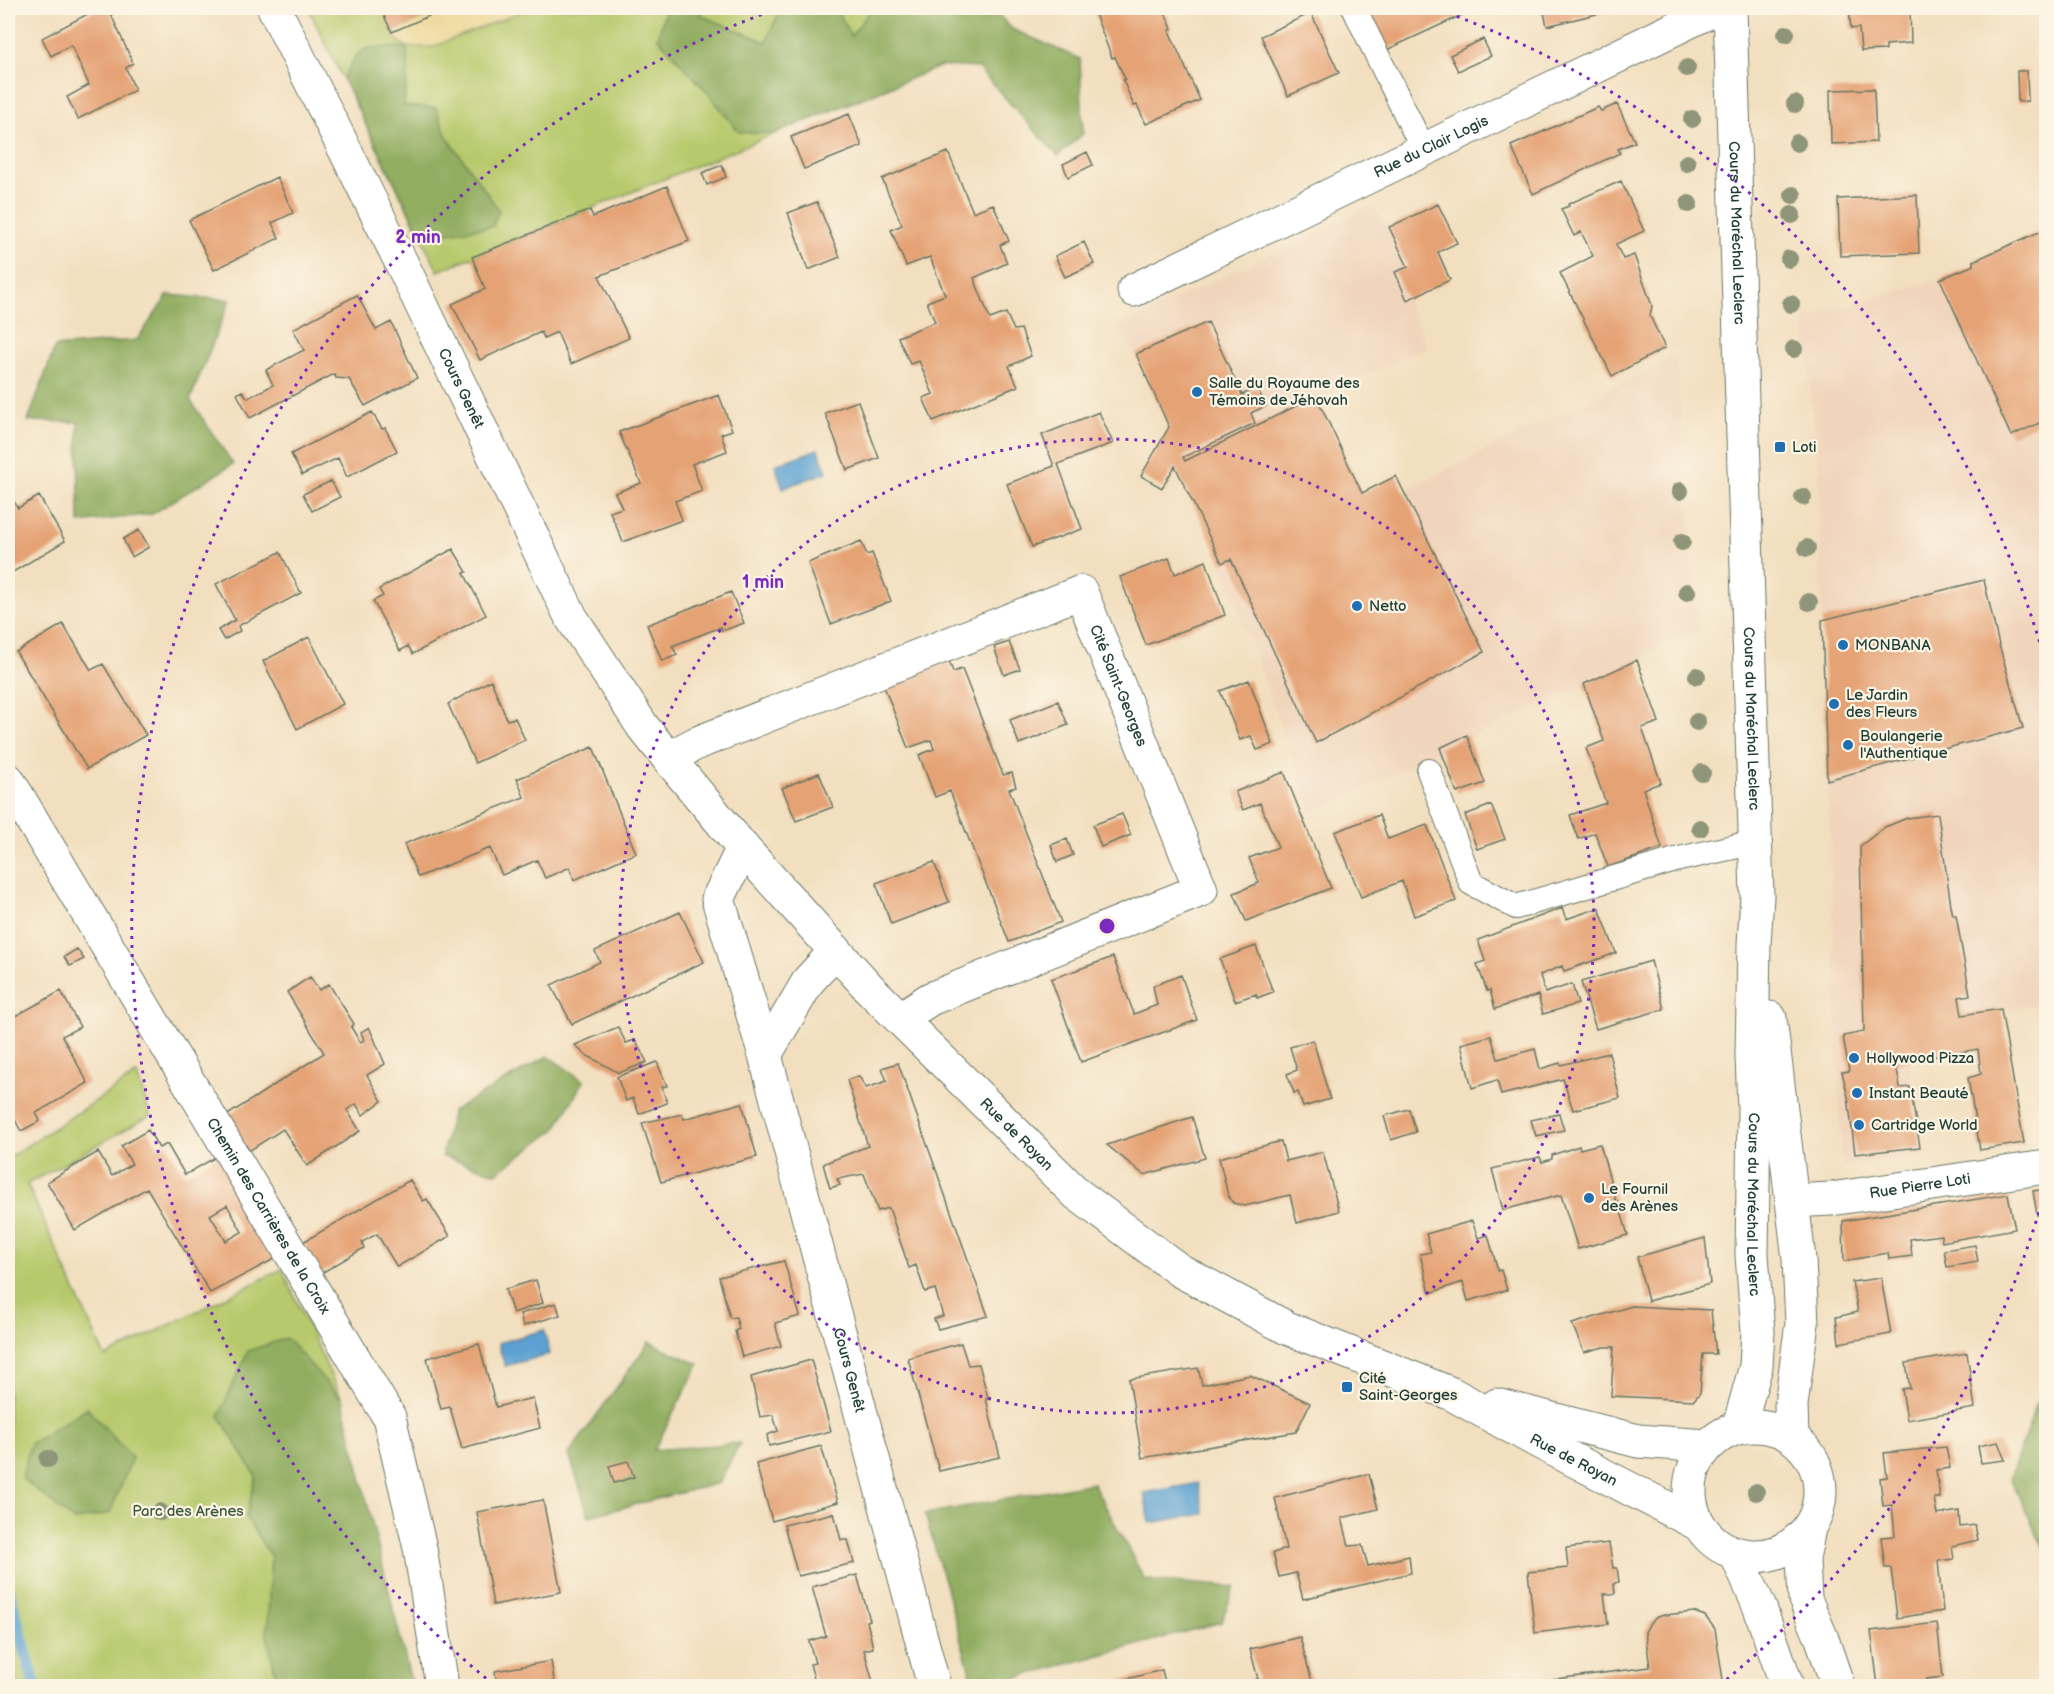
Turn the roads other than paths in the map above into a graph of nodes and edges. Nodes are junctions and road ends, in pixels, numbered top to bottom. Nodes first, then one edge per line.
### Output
1 (274, 8) edge
2 (1354, 8) edge
3 (1730, 9) edge
4 (1424, 151) junction
5 (1134, 290) dead end
6 (668, 758) junction
7 (1429, 771) dead end
8 (8, 780) edge
9 (1756, 842) junction
10 (743, 848) junction
11 (1757, 896) junction
12 (836, 951) junction
13 (901, 1018) junction
14 (765, 1055) junction
15 (2046, 1167) edge
16 (1792, 1201) junction
17 (1753, 1206) junction
18 (1452, 1394) junction
19 (1739, 1427) junction
20 (1792, 1437) junction
21 (1707, 1446) junction
22 (1698, 1524) junction
23 (1809, 1528) junction
24 (1736, 1554) junction
25 (442, 1686) edge
26 (934, 1686) edge
27 (1787, 1686) edge
28 (1838, 1686) edge

1 - 6 main road, Cours Genêt
2 - 4 lane
3 - 4 main road, Rue du Clair Logis
3 - 9 main road, Cours du Maréchal Leclerc
4 - 5 main road, Rue du Clair Logis
6 - 10 main road, Rue de Royan
6 - 13 main road, Cité Saint-Georges
7 - 9 lane
8 - 25 main road, Chemin des Carrières de la Croix
9 - 11 main road, Cours du Maréchal Leclerc
10 - 12 main road, Rue de Royan
10 - 14 main road, Cours Genêt
11 - 16 main road
11 - 17 main road, Cours du Maréchal Leclerc
12 - 13 main road, Rue de Royan
12 - 14 main road
13 - 18 main road, Rue de Royan
14 - 26 main road, Cours Genêt
15 - 16 main road, Rue Pierre Loti
16 - 17 lane
16 - 20 main road
17 - 19 main road, Cours du Maréchal Leclerc
18 - 21 main road, Rue de Royan
18 - 22 main road, Rue de Royan
19 - 20 main road
19 - 21 main road
20 - 23 main road
21 - 22 main road
22 - 24 main road
23 - 24 main road
23 - 28 main road
24 - 27 main road

